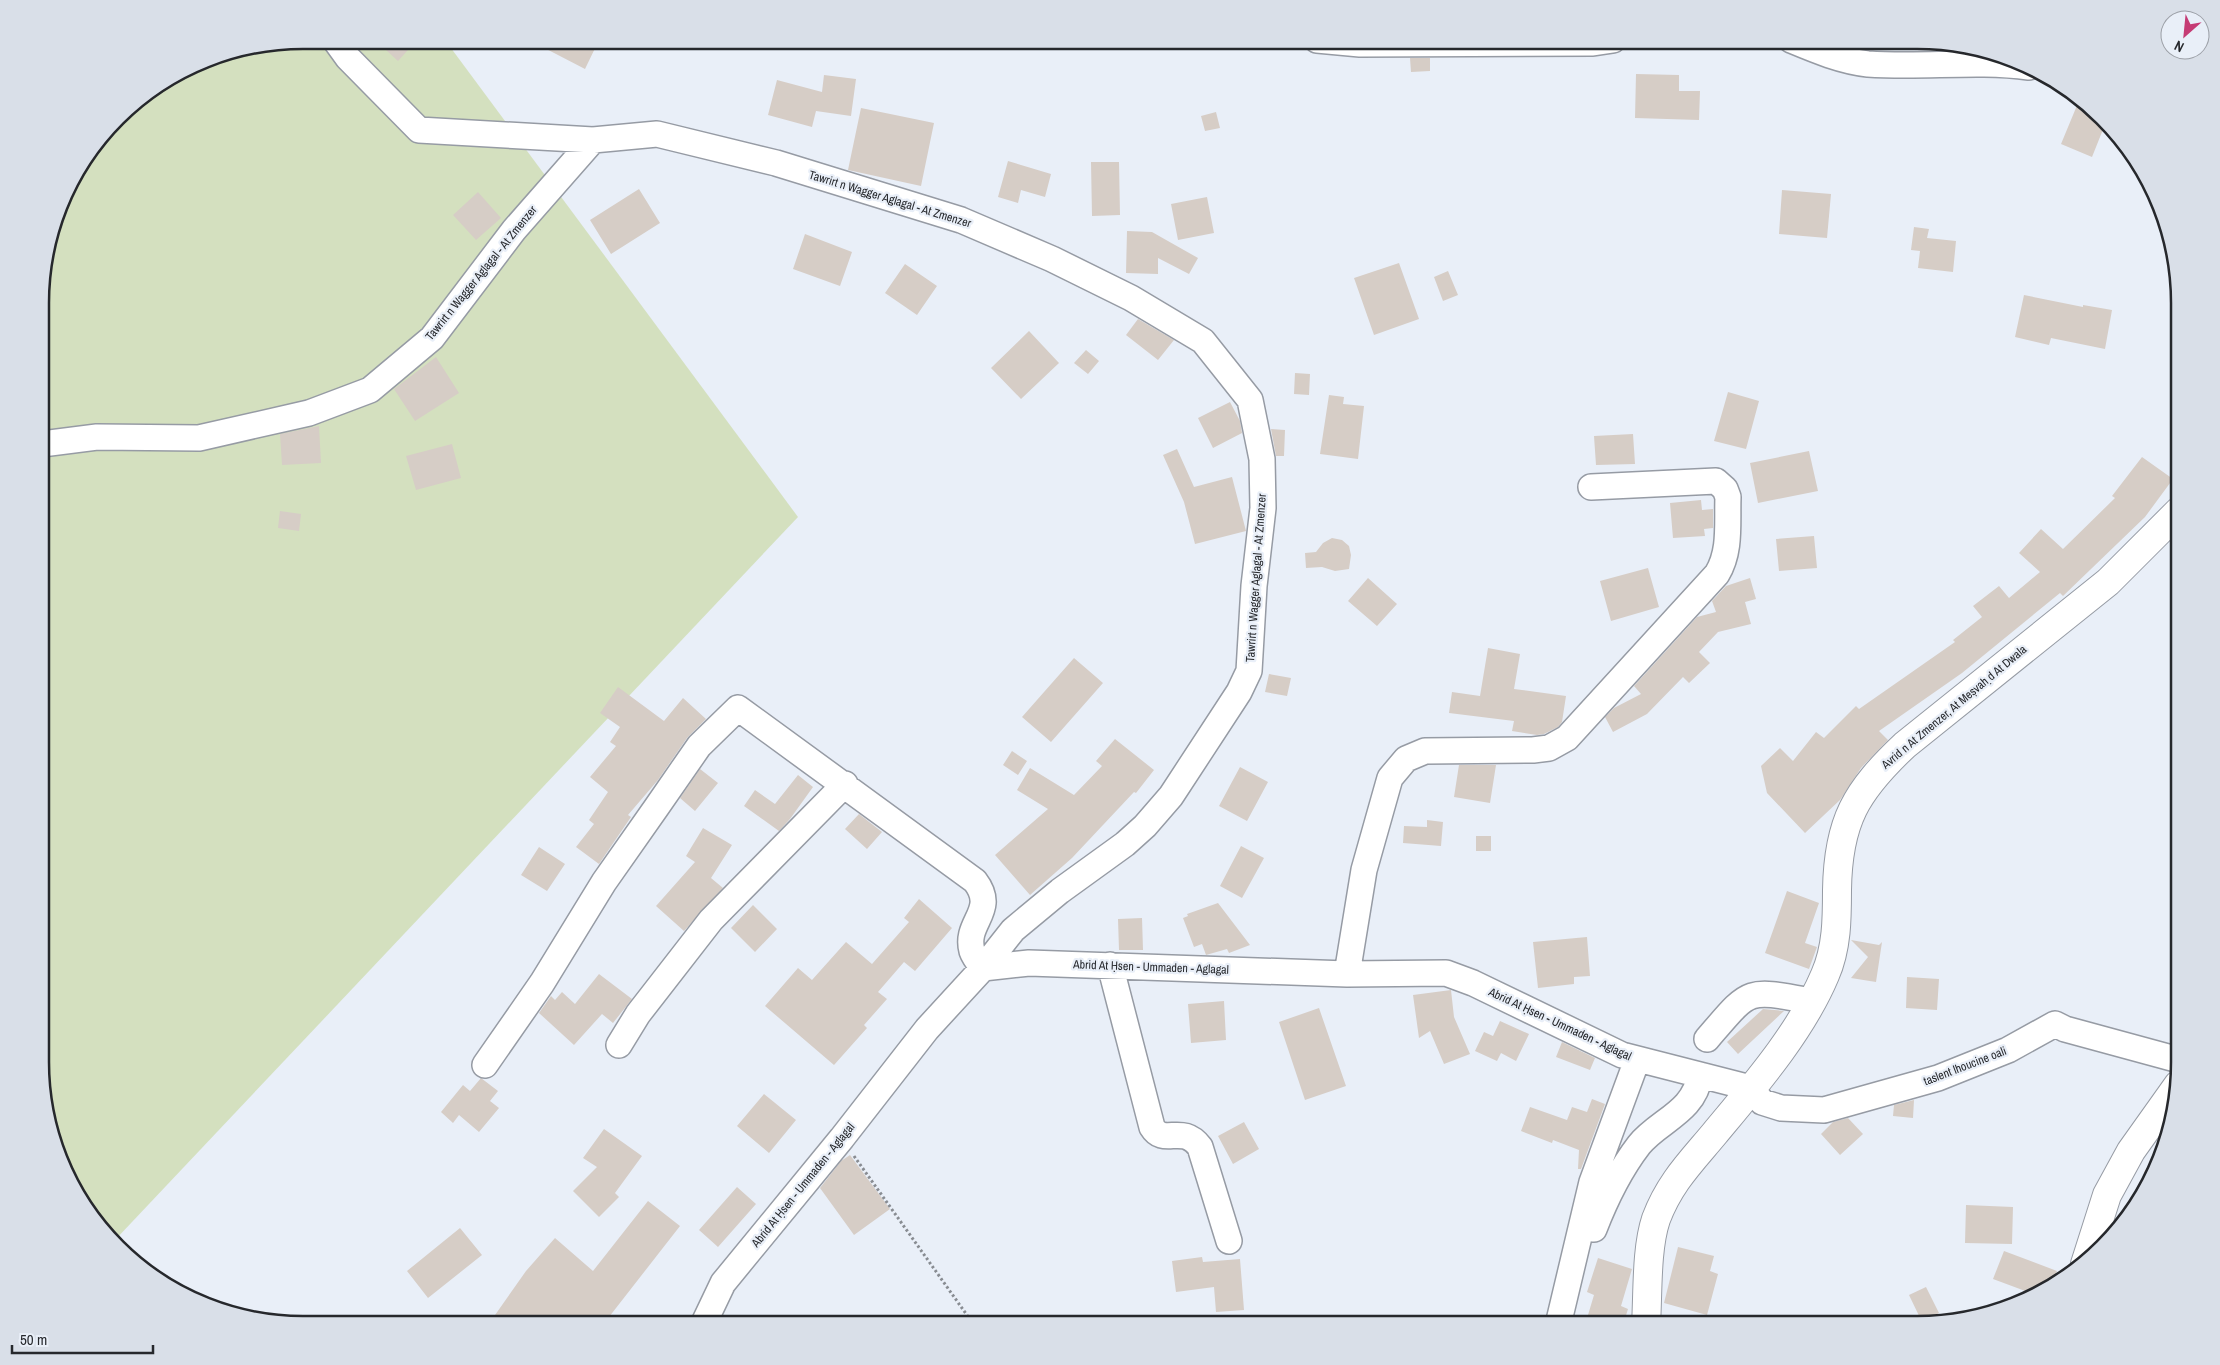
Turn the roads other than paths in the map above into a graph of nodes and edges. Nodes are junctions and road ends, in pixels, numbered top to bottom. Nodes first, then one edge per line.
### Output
1 (342, 49) edge
2 (1812, 49) edge
3 (2005, 64) edge
4 (594, 140) junction
5 (49, 443) edge
6 (1591, 487) dead end
7 (2171, 520) edge
8 (845, 784) junction
9 (1110, 966) junction
10 (982, 968) junction
11 (1347, 974) junction
12 (1811, 1001) junction
13 (1707, 1039) dead end
14 (619, 1045) dead end
15 (2171, 1058) edge
16 (1637, 1060) junction
17 (485, 1065) dead end
18 (1700, 1076) junction
19 (1751, 1088) junction
20 (2169, 1098) edge
21 (1230, 1241) dead end
22 (2090, 1249) edge
23 (1574, 1263) junction
24 (707, 1316) edge
25 (1560, 1316) edge
26 (1647, 1316) edge

1 - 4 street
2 - 3 street
4 - 5 street, Tawrirt n Wagger Aglagal - At Zmenzer
4 - 10 street, Tawrirt n Wagger Aglagal - At Zmenzer
6 - 11 street
7 - 12 main road, Avrid n At Zmenzer, At Meṣvaḥ d At Dwala
8 - 10 street
8 - 14 street
8 - 17 street
9 - 10 street, Abrid At Ḥsen - Ummaden - Aglagal
9 - 11 street, Abrid At Ḥsen - Ummaden - Aglagal
9 - 21 street
10 - 24 street, Abrid At Ḥsen - Ummaden - Aglagal
11 - 16 street, Abrid At Ḥsen - Ummaden - Aglagal
12 - 13 street
12 - 19 main road, Avrid n At Zmenzer, At Meṣvaḥ d At Dwala
15 - 19 street, taslent lhoucine oali
16 - 18 street, Abrid At Ḥsen - Ummaden - Aglagal
16 - 23 street
18 - 19 street, Abrid At Ḥsen - Ummaden - Aglagal
18 - 23 street
19 - 26 main road, Avrid n At Zmenzer, At Meṣvaḥ d At Dwala
20 - 22 main road
23 - 25 street

